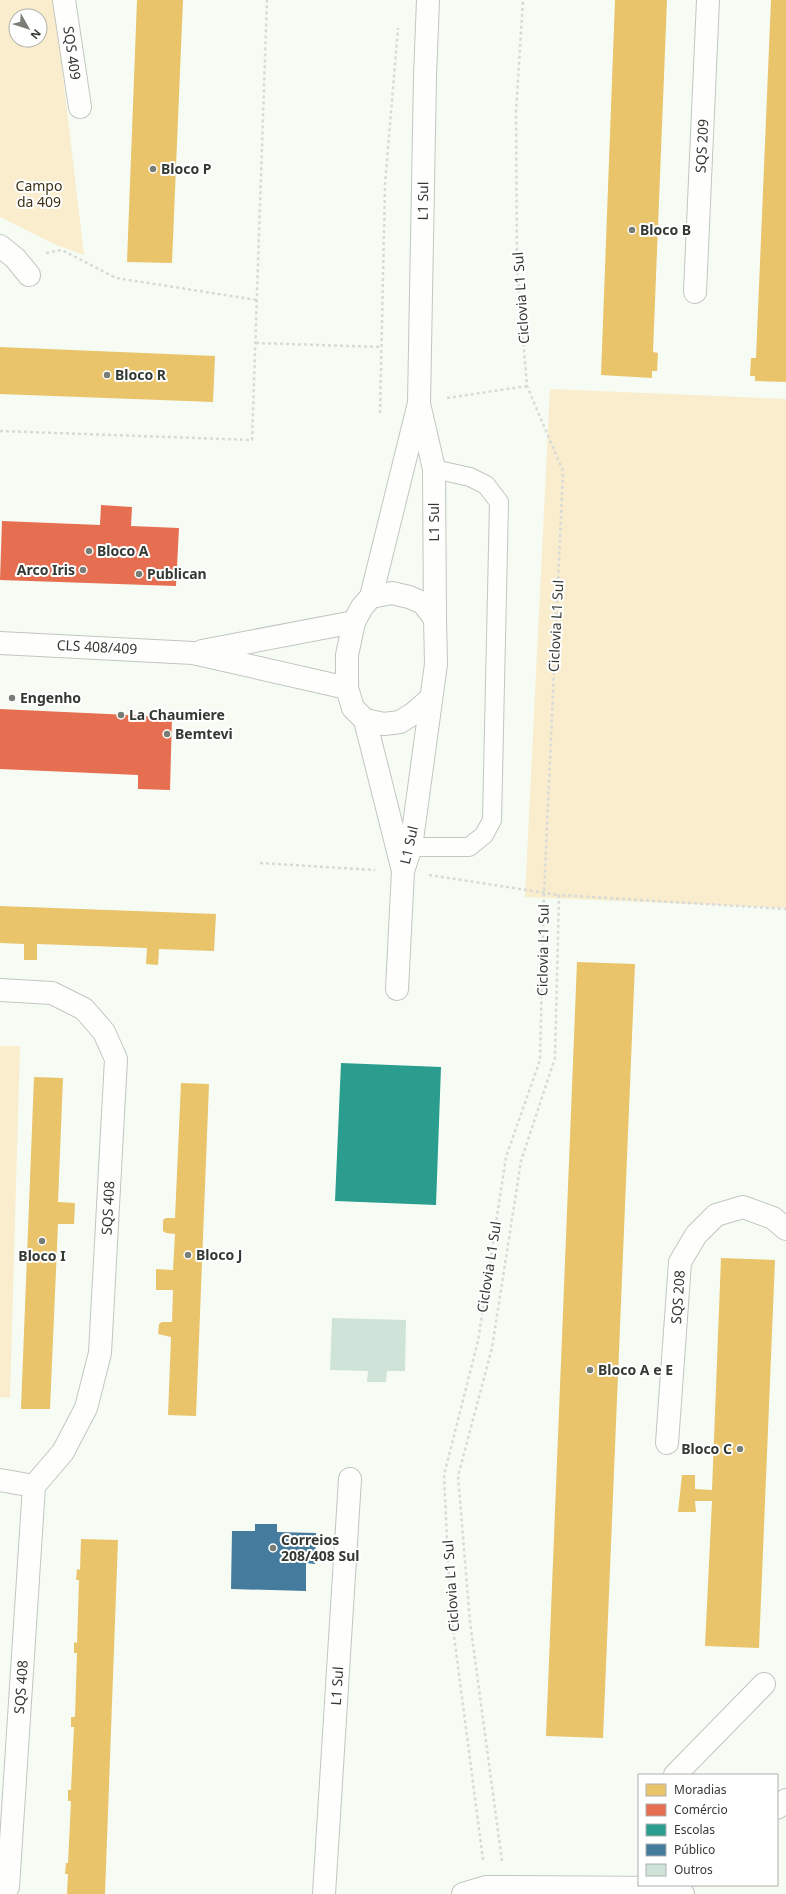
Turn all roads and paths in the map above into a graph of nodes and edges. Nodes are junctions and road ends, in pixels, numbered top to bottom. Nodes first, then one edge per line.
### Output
1 (64, 0) edge
2 (267, 0) edge
3 (428, 0) edge
4 (523, 0) edge
5 (708, 0) edge
6 (398, 23) dead end
7 (80, 107) dead end
8 (8, 252) edge
9 (29, 276) dead end
10 (695, 292) dead end
11 (257, 300) junction
12 (256, 343) junction
13 (382, 347) junction
14 (527, 386) junction
15 (419, 403) junction
16 (380, 413) dead end
17 (0, 431) edge
18 (434, 469) junction
19 (372, 597) junction
20 (435, 619) junction
21 (354, 622) junction
22 (0, 643) edge
23 (193, 653) junction
24 (347, 688) junction
25 (430, 699) junction
26 (365, 720) junction
27 (411, 847) junction
28 (403, 871) junction
29 (786, 909) edge
30 (397, 989) dead end
31 (0, 990) edge
32 (786, 1229) edge
33 (666, 1443) dead end
34 (350, 1479) dead end
35 (0, 1480) edge
36 (34, 1486) junction
37 (764, 1684) dead end
38 (676, 1774) edge
39 (786, 1800) edge
40 (778, 1807) edge
41 (496, 1887) junction
42 (639, 1887) edge
43 (8, 1888) dead end
44 (675, 1889) edge
45 (324, 1894) edge
46 (463, 1894) edge

1 - 7 street, SQS 409
2 - 11 path
3 - 15 street, L1 Sul
4 - 14 path, Ciclovia L1 Sul
5 - 10 street, SQS 209
6 - 13 path
8 - 9 street
8 - 11 path
11 - 12 path
12 - 13 path
12 - 17 path
13 - 16 path
14 - 15 path
14 - 41 path, Ciclovia L1 Sul
15 - 18 street, L1 Sul
15 - 19 street, L1 Sul
18 - 20 street, L1 Sul
18 - 27 lane
19 - 20 street
19 - 21 street
20 - 25 street
21 - 23 street, CLS 408/409
21 - 24 street
22 - 23 street, CLS 408/409
23 - 24 street, CLS 408/409
24 - 26 street
25 - 26 street
25 - 27 street, L1 Sul
26 - 28 street, L1 Sul
27 - 28 street, L1 Sul
28 - 30 street, L1 Sul
29 - 41 path
31 - 36 street, SQS 408
32 - 33 street, SQS 208
34 - 45 street, L1 Sul
35 - 36 street
36 - 43 street, SQS 408
37 - 38 street
39 - 40 street
41 - 42 street
41 - 46 street
42 - 44 street

